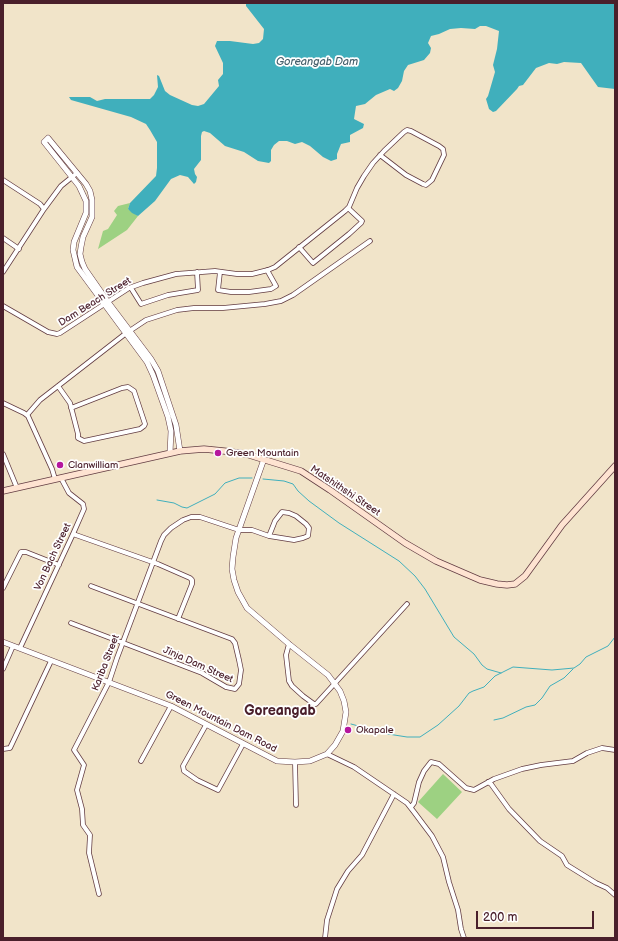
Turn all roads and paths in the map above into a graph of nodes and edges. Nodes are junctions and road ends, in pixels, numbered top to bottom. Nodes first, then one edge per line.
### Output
1 (380, 155) junction
2 (77, 173) junction
3 (72, 177) junction
4 (3, 180) edge
5 (44, 208) junction
6 (348, 208) junction
7 (3, 238) edge
8 (370, 241) dead end
9 (300, 247) junction
10 (19, 248) junction
11 (267, 270) junction
12 (3, 272) edge
13 (197, 272) junction
14 (220, 272) junction
15 (131, 288) junction
16 (106, 303) junction
17 (3, 306) edge
18 (130, 330) junction
19 (125, 334) junction
20 (58, 386) junction
21 (3, 402) edge
22 (71, 408) junction
23 (27, 414) junction
24 (180, 451) junction
25 (170, 453) junction
26 (3, 454) edge
27 (264, 459) junction
28 (615, 466) edge
29 (58, 478) junction
30 (17, 488) junction
31 (3, 491) edge
32 (239, 530) junction
33 (73, 534) junction
34 (269, 536) junction
35 (152, 563) junction
36 (59, 565) junction
37 (91, 586) dead end
38 (3, 588) edge
39 (138, 604) junction
40 (407, 604) dead end
41 (178, 619) junction
42 (71, 623) dead end
43 (3, 642) edge
44 (123, 642) junction
45 (289, 644) junction
46 (13, 646) junction
47 (20, 648) junction
48 (51, 661) junction
49 (3, 669) edge
50 (109, 682) junction
51 (335, 683) junction
52 (171, 706) junction
53 (206, 724) junction
54 (243, 744) junction
55 (3, 749) edge
56 (615, 750) edge
57 (327, 754) junction
58 (141, 761) dead end
59 (295, 762) junction
60 (488, 782) junction
61 (394, 794) junction
62 (296, 805) dead end
63 (411, 807) junction
64 (100, 894) dead end
65 (615, 895) edge
66 (325, 938) edge
67 (464, 938) edge

1 - 1 street
1 - 6 street
2 - 3 street
2 - 3 street
2 - 16 street
3 - 5 street
3 - 16 street
4 - 5 street
5 - 10 street
6 - 9 street, Dam Beach Street
6 - 9 street
7 - 10 street
8 - 18 street
9 - 11 street, Dam Beach Street
10 - 12 street
11 - 14 street, Dam Beach Street
11 - 14 street
13 - 14 street, Dam Beach Street
13 - 15 street, Dam Beach Street
13 - 15 street
15 - 16 street, Dam Beach Street
16 - 17 street, Dam Beach Street
16 - 18 street
16 - 19 street
18 - 19 street
18 - 24 street
19 - 20 street
19 - 25 street
20 - 22 street
20 - 23 street
21 - 23 street
22 - 22 street
23 - 29 street
24 - 25 main road, Matshithshi Street
24 - 27 main road, Matshithshi Street
25 - 29 main road, Matshithshi Street
26 - 30 street
27 - 28 main road, Matshithshi Street
27 - 32 street, Green Mountain Dam Road
29 - 30 main road, Matshithshi Street
29 - 33 street, Von Bach Street
30 - 31 main road, Matshithshi Street
32 - 34 street, Kariba Street
32 - 35 street, Kariba Street
32 - 45 street, Green Mountain Dam Road
33 - 35 street
33 - 36 street, Von Bach Street
34 - 34 street, Kariba Street
35 - 39 street, Kariba Street
35 - 41 street
36 - 38 street
36 - 47 street, Von Bach Street
37 - 39 street, Jinja Dam Street
39 - 41 street, Jinja Dam Street
39 - 44 street, Kariba Street
40 - 51 street
41 - 44 street, Jinja Dam Street
42 - 44 street
43 - 46 street, Green Mountain Dam Road
44 - 50 street, Kariba Street
45 - 51 street, Green Mountain Dam Road
45 - 51 street
46 - 47 street, Green Mountain Dam Road
46 - 49 street
47 - 48 street, Green Mountain Dam Road
48 - 50 street, Green Mountain Dam Road
48 - 55 street
50 - 52 street, Green Mountain Dam Road
50 - 64 street, Kariba Street
51 - 57 street, Green Mountain Dam Road
52 - 53 street, Green Mountain Dam Road
52 - 58 street
53 - 54 street, Green Mountain Dam Road
53 - 54 street
54 - 59 street, Green Mountain Dam Road
56 - 60 street
57 - 59 street, Green Mountain Dam Road
57 - 61 street
59 - 62 street
60 - 63 street
60 - 65 street
61 - 63 street
61 - 66 street
63 - 67 street

